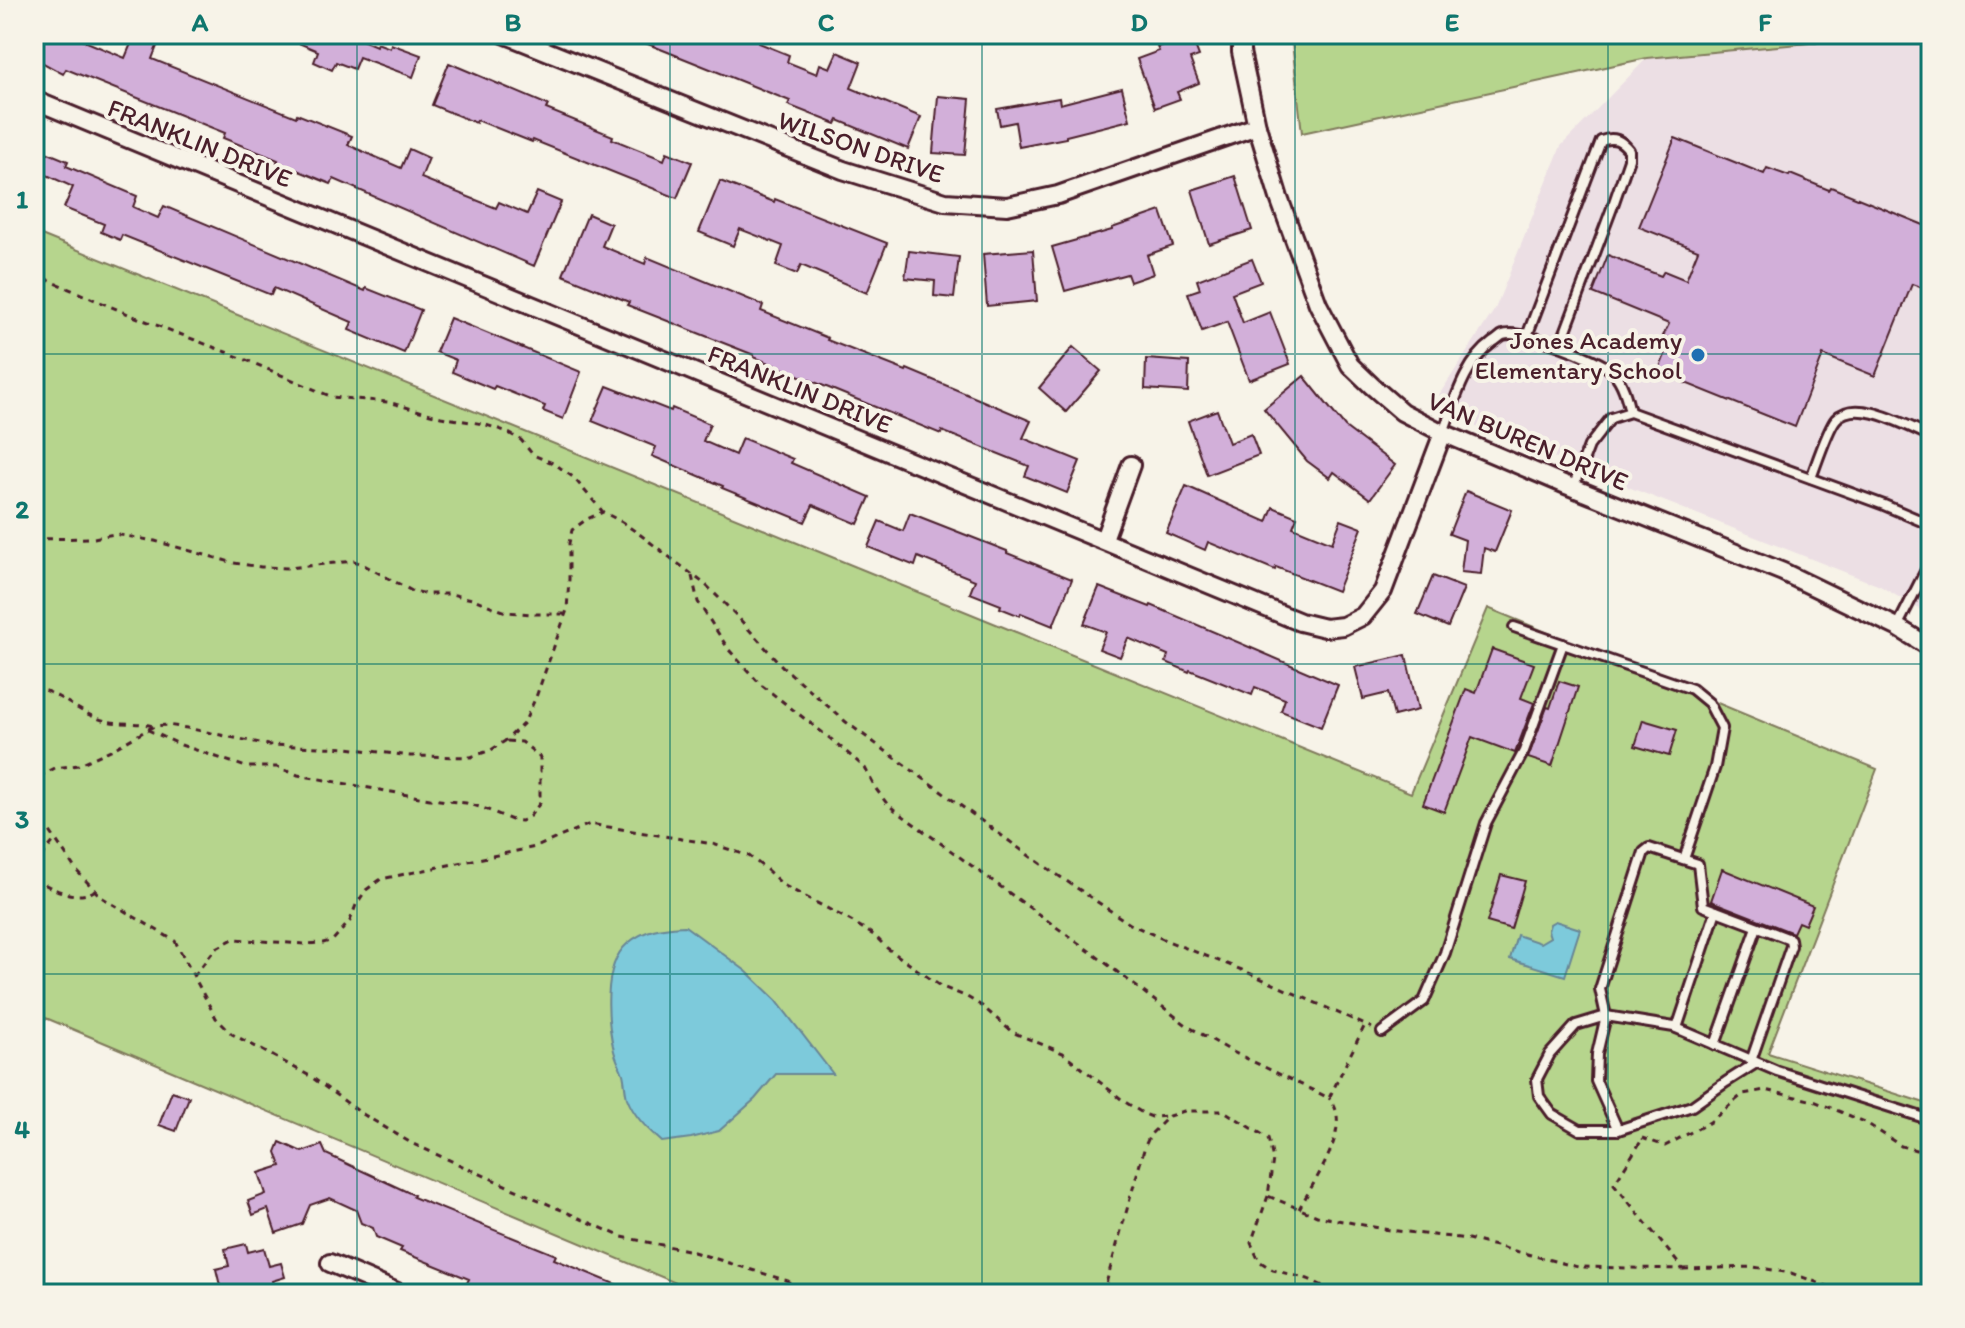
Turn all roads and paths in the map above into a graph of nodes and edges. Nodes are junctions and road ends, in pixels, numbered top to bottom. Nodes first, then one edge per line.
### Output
1 (504, 34) edge
2 (1241, 34) edge
3 (34, 100) edge
4 (1257, 126) junction
5 (34, 274) edge
6 (1527, 336) junction
7 (1560, 346) junction
8 (1630, 412) junction
9 (1443, 433) junction
10 (1931, 436) edge
11 (1131, 465) dead end
12 (1811, 478) junction
13 (1573, 488) junction
14 (603, 512) junction
15 (1931, 525) edge
16 (34, 539) edge
17 (1104, 539) junction
18 (1931, 560) edge
19 (692, 574) junction
20 (565, 614) junction
21 (1514, 627) dead end
22 (1897, 627) junction
23 (1563, 644) junction
24 (1931, 648) edge
25 (34, 687) edge
26 (154, 726) junction
27 (148, 730) junction
28 (505, 741) junction
29 (34, 787) edge
30 (34, 800) edge
31 (56, 840) junction
32 (1684, 859) junction
33 (34, 866) edge
34 (34, 879) edge
35 (95, 890) junction
36 (1716, 911) junction
37 (1757, 927) junction
38 (194, 976) junction
39 (1606, 1016) junction
40 (1365, 1025) junction
41 (1677, 1028) junction
42 (1382, 1032) joint
43 (1715, 1045) junction
44 (1754, 1062) junction
45 (1329, 1098) junction
46 (1169, 1116) junction
47 (1931, 1120) edge
48 (1618, 1130) junction
49 (1643, 1138) junction
50 (1931, 1154) edge
51 (1268, 1196) junction
52 (1299, 1209) junction
53 (330, 1263) dead end
54 (1683, 1269) junction
55 (402, 1294) edge
56 (810, 1294) edge
57 (1103, 1294) edge
58 (1333, 1294) edge
59 (1849, 1294) edge

1 - 4 street, WILSON DRIVE
2 - 4 street, VAN BUREN DRIVE
3 - 17 street, FRANKLIN DRIVE
4 - 9 street, VAN BUREN DRIVE
5 - 14 path
6 - 7 lane
6 - 7 lane
6 - 9 lane
7 - 8 lane
8 - 12 lane
8 - 13 lane
9 - 13 street, VAN BUREN DRIVE
9 - 17 street, FRANKLIN DRIVE
10 - 12 lane
11 - 17 street
12 - 15 lane
13 - 22 street, VAN BUREN DRIVE
14 - 19 path
14 - 20 path
16 - 20 path
18 - 22 lane
19 - 40 path
19 - 45 path
20 - 28 path
21 - 23 lane
22 - 24 street, VAN BUREN DRIVE
23 - 32 lane
23 - 42 lane
25 - 26 path
26 - 27 path
26 - 28 path
27 - 28 path
27 - 29 path
30 - 31 path
31 - 33 path
31 - 35 path
32 - 36 lane
32 - 39 lane
34 - 35 path
35 - 38 path
36 - 37 lane
36 - 41 lane
37 - 43 lane
37 - 44 lane
38 - 46 path
38 - 56 path
39 - 41 lane
39 - 48 lane
39 - 48 lane
40 - 42 path
40 - 45 path
41 - 43 lane
43 - 44 lane
44 - 47 lane
44 - 48 lane
45 - 52 path
46 - 51 path
46 - 57 path
48 - 49 path
49 - 50 path
49 - 54 path
51 - 52 path
51 - 58 path
52 - 54 path
53 - 55 street
54 - 59 path

